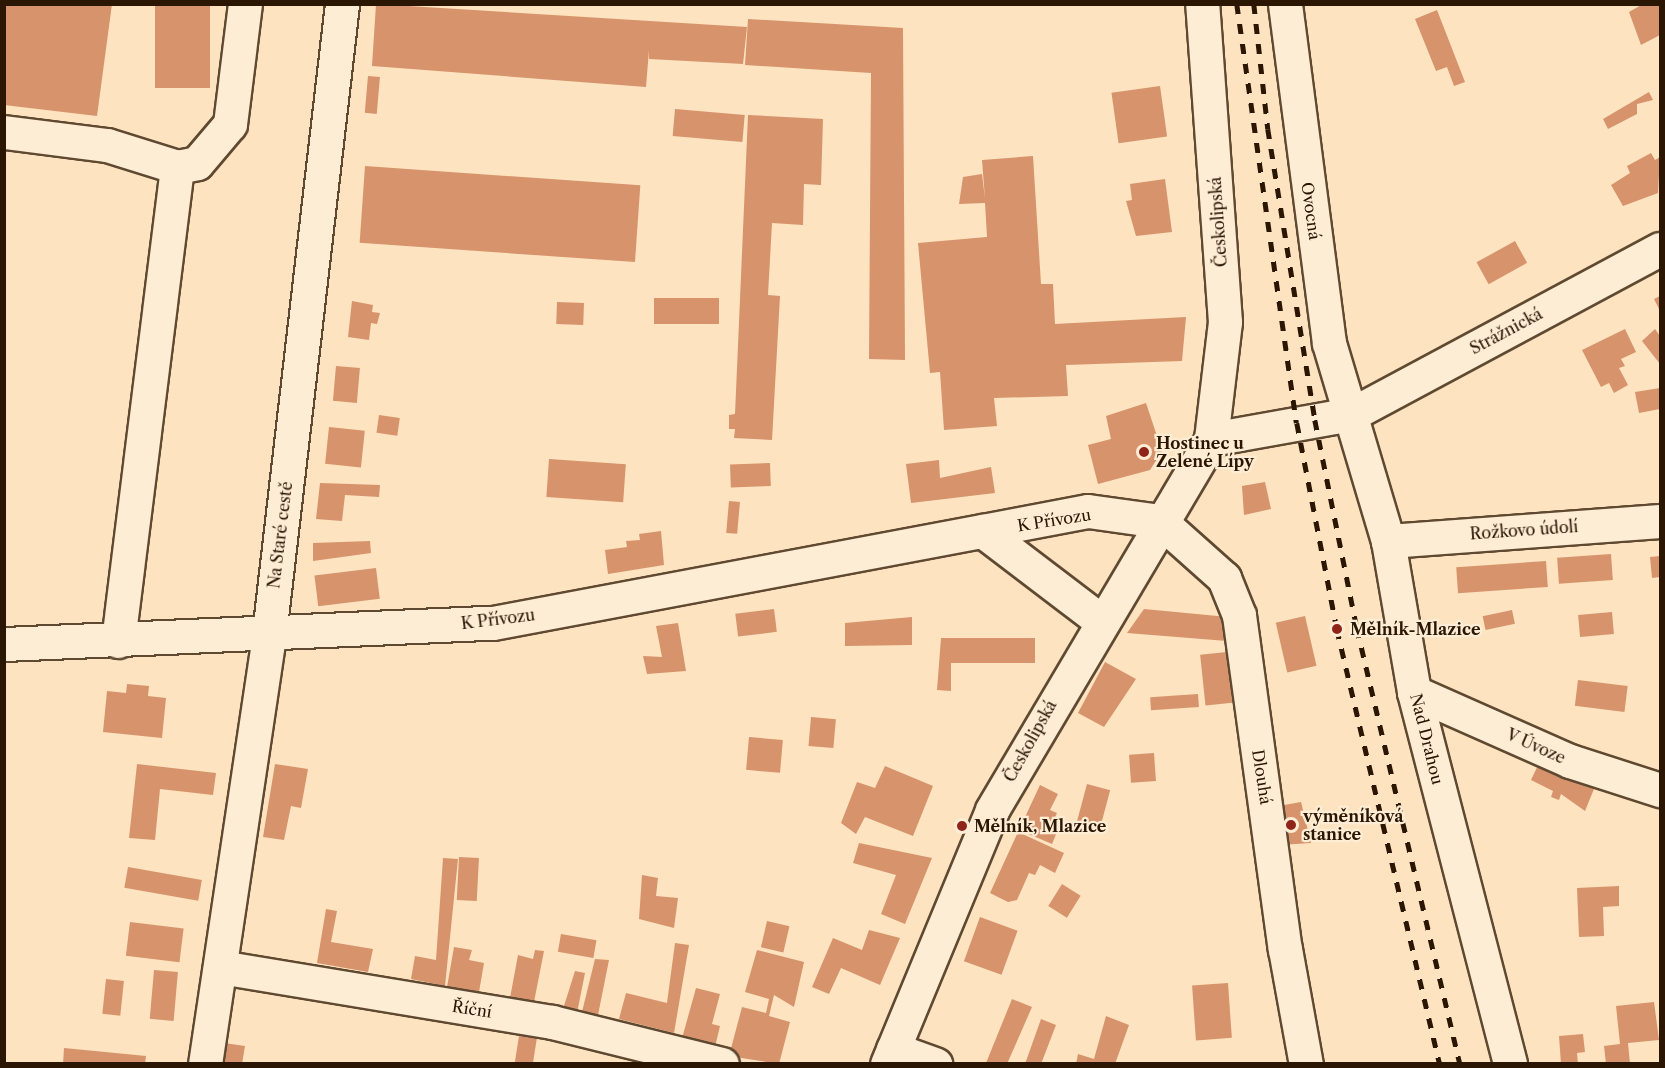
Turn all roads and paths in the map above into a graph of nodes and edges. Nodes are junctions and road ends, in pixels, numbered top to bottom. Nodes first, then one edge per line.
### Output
1 (246, 4) edge
2 (342, 4) edge
3 (1202, 4) edge
4 (1285, 4) edge
5 (4, 132) edge
6 (177, 167) junction
7 (1660, 249) edge
8 (1352, 414) junction
9 (1211, 439) junction
10 (1160, 521) junction
11 (1660, 521) edge
12 (984, 531) junction
13 (1388, 541) junction
14 (1100, 620) junction
15 (269, 634) junction
16 (118, 641) junction
17 (4, 644) edge
18 (1414, 692) junction
19 (1660, 790) edge
20 (220, 967) junction
21 (890, 1056) edge
22 (205, 1064) edge
23 (722, 1064) edge
24 (935, 1064) edge
25 (1306, 1064) edge
26 (1510, 1064) edge

1 - 6 street
2 - 15 street, Na Staré cestě
3 - 9 street, Českolipská
4 - 8 street, Ovocná
5 - 6 street
6 - 16 street
7 - 8 street, Strážnická
8 - 9 street
8 - 13 street, Nad Drahou
9 - 10 street, Českolipská
10 - 12 street, K Přívozu
10 - 14 street, Českolipská
10 - 25 street, Dlouhá
11 - 13 street, Rožkovo údolí
12 - 14 street, K Přívozu
12 - 15 street, K Přívozu
13 - 18 street, Nad Drahou
14 - 21 street, Českolipská
15 - 16 street, K Přívozu
15 - 20 street, Na Staré cestě
16 - 17 street, K Přívozu
18 - 19 street, V Úvoze
18 - 26 street, Nad Drahou
20 - 22 street, Na Staré cestě
20 - 23 street, Říční
21 - 24 street

